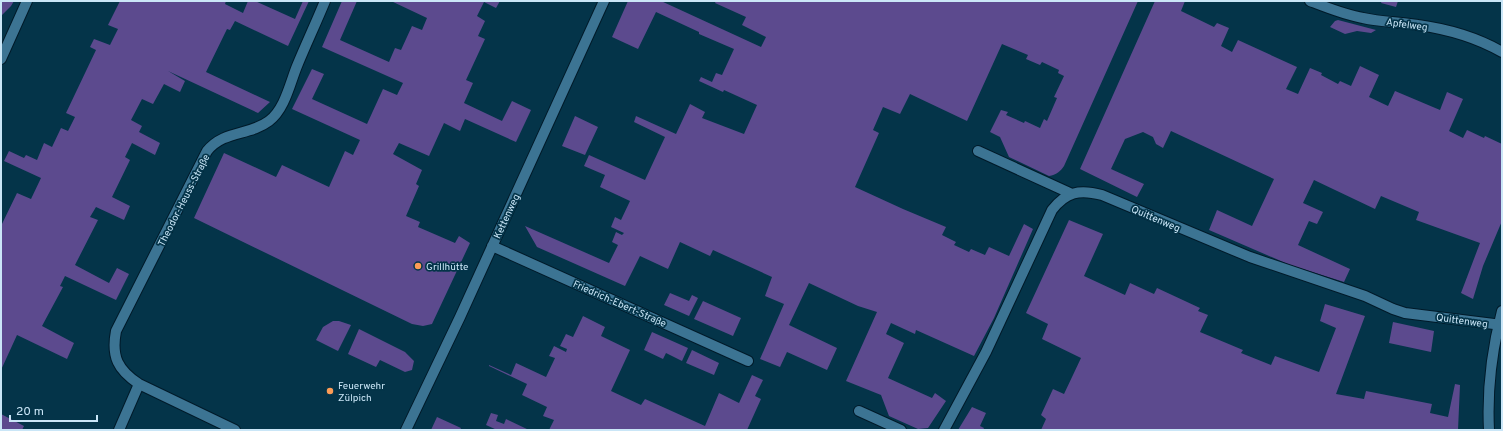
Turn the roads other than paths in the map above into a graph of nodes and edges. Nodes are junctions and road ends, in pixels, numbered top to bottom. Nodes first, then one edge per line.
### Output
1 (27, 1) edge
2 (325, 1) edge
3 (604, 1) edge
4 (1310, 1) edge
5 (1502, 52) edge
6 (1, 59) edge
7 (978, 151) dead end
8 (1072, 194) junction
9 (492, 246) junction
10 (1502, 311) edge
11 (1500, 325) edge
12 (748, 361) dead end
13 (140, 384) junction
14 (859, 411) dead end
15 (119, 430) edge
16 (235, 430) edge
17 (406, 430) edge
18 (901, 430) edge
19 (944, 430) edge
20 (1489, 430) edge

1 - 6 street
2 - 13 street, Theodor-Heuss-Straße
3 - 9 street, Kettenweg
4 - 5 street, Apfelweg
7 - 8 street
8 - 11 street, Quittenweg
8 - 19 street
9 - 12 street, Friedrich-Ebert-Straße
9 - 17 street, Kettenweg
10 - 11 street
11 - 20 street
13 - 15 street
13 - 16 street, Theodor-Heuss-Straße
14 - 18 street

